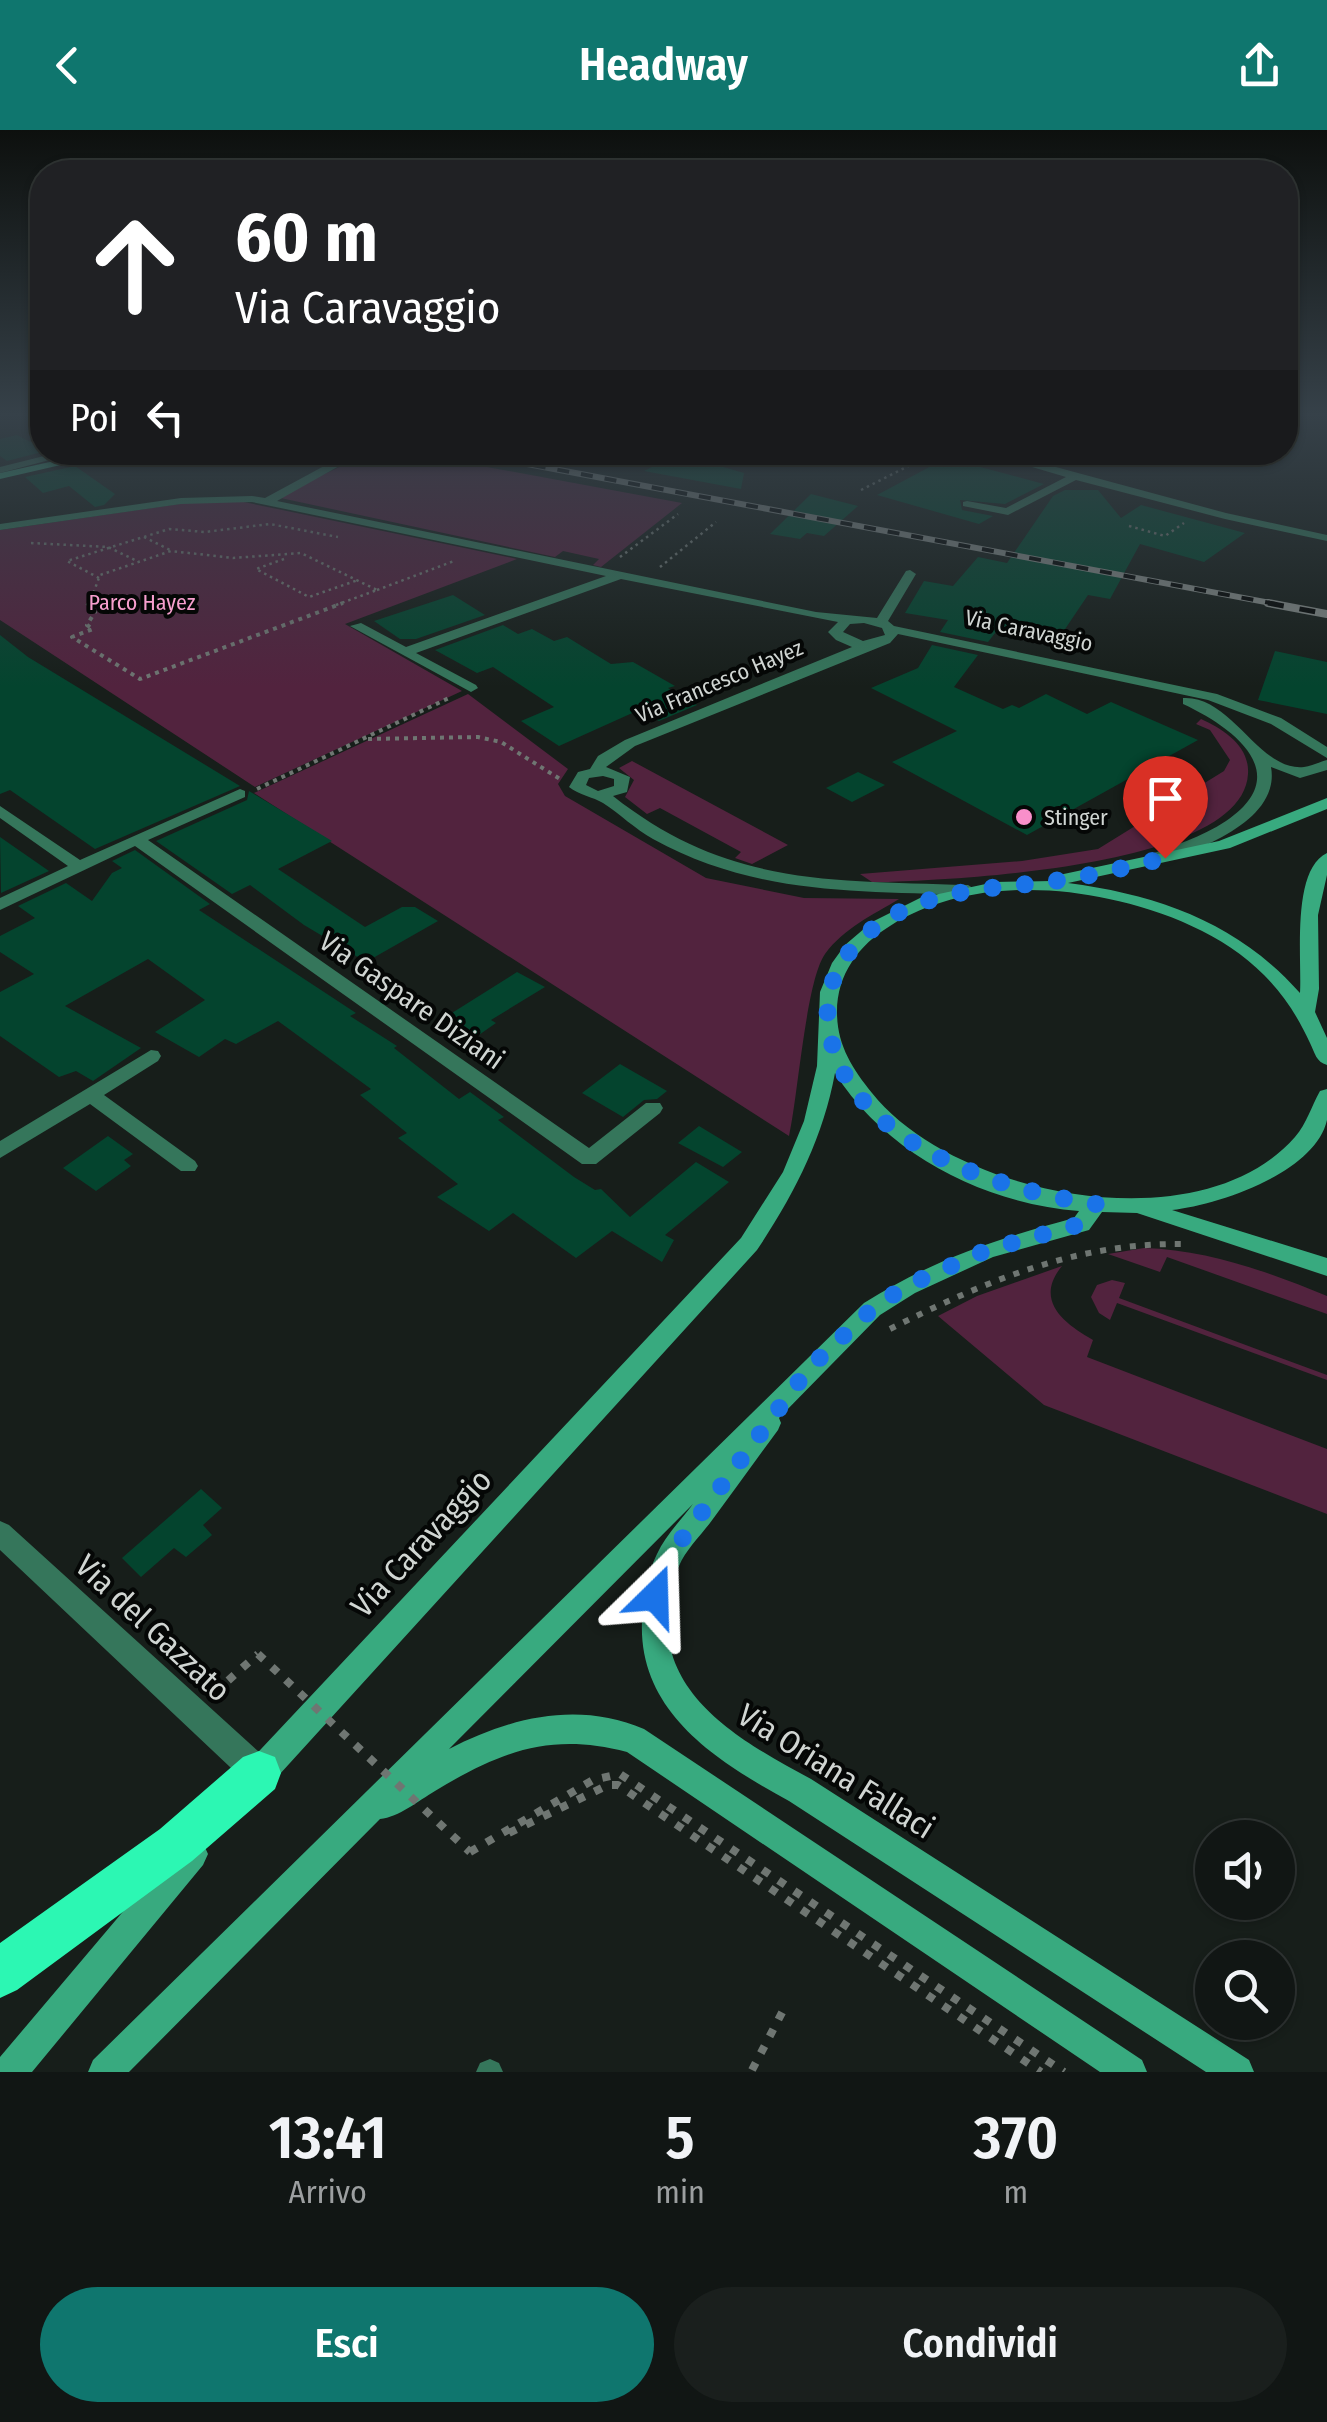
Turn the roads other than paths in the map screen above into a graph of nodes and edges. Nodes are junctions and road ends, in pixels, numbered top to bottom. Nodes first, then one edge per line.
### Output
1 (156, 506) edge
2 (295, 506) edge
3 (975, 506) edge
4 (1020, 506) edge
5 (1187, 506) edge
6 (0, 526) edge
7 (1327, 538) edge
8 (910, 574) dead end
9 (622, 575) junction
10 (816, 616) junction
11 (854, 620) junction
12 (356, 626) dead end
13 (836, 628) junction
14 (887, 630) junction
15 (869, 645) junction
16 (405, 652) junction
17 (1125, 681) junction
18 (470, 688) road end
19 (1327, 754) edge
20 (1260, 758) junction
21 (1327, 765) edge
22 (596, 771) junction
23 (240, 794) road end
24 (603, 796) junction
25 (1327, 803) edge
26 (0, 811) edge
27 (136, 838) junction
28 (1327, 858) edge
29 (1139, 864) junction
30 (80, 866) junction
31 (1017, 886) junction
32 (968, 890) junction
33 (0, 906) edge
34 (1306, 1010) junction
35 (830, 1038) junction
36 (152, 1056) dead end
37 (1327, 1059) edge
38 (91, 1095) junction
39 (1327, 1096) edge
40 (652, 1108) dead end
41 (0, 1150) edge
42 (188, 1166) dead end
43 (1096, 1204) junction
44 (1135, 1205) junction
45 (1327, 1267) edge
46 (809, 1368) junction
47 (0, 1534) edge
48 (260, 1773) junction
49 (355, 1821) junction
50 (0, 1973) edge
51 (10, 2072) edge
52 (105, 2072) edge
53 (1130, 2072) edge
54 (1238, 2072) edge

1 - 6 street, Via Caravaggio
2 - 9 street, Via Caravaggio
3 - 4 street
5 - 7 street
8 - 14 street
9 - 10 street, Via Caravaggio
9 - 16 street
10 - 11 street, Via Caravaggio
10 - 13 street, Via Caravaggio
11 - 13 street, Via Caravaggio
11 - 14 street, Via Caravaggio
12 - 16 street
13 - 15 street, Via Caravaggio
14 - 15 street, Via Caravaggio
14 - 17 street, Via Caravaggio
15 - 22 street, Via Francesco Hayez
16 - 18 street
17 - 19 street, Via Caravaggio
17 - 20 street, Via Caravaggio
20 - 21 street
20 - 29 street
22 - 24 street, Via Francesco Hayez
22 - 24 street
23 - 27 street
24 - 32 street
25 - 29 main road
26 - 30 street
27 - 30 street
27 - 40 street, Via Gaspare Diziani
28 - 34 main road
29 - 31 main road
30 - 33 street
31 - 32 main road, Via Caravaggio
31 - 34 main road
32 - 35 main road, Via Caravaggio
34 - 37 main road
35 - 43 main road
35 - 48 main road, Via Caravaggio
36 - 38 street
38 - 41 street
38 - 42 street
39 - 44 main road
43 - 44 main road
43 - 46 main road
44 - 45 main road
46 - 49 main road
46 - 54 main road, Via Oriana Fallaci
47 - 48 street, Via del Gazzato
48 - 50 highway
48 - 51 main road, Via Caravaggio
49 - 52 main road
49 - 53 main road

